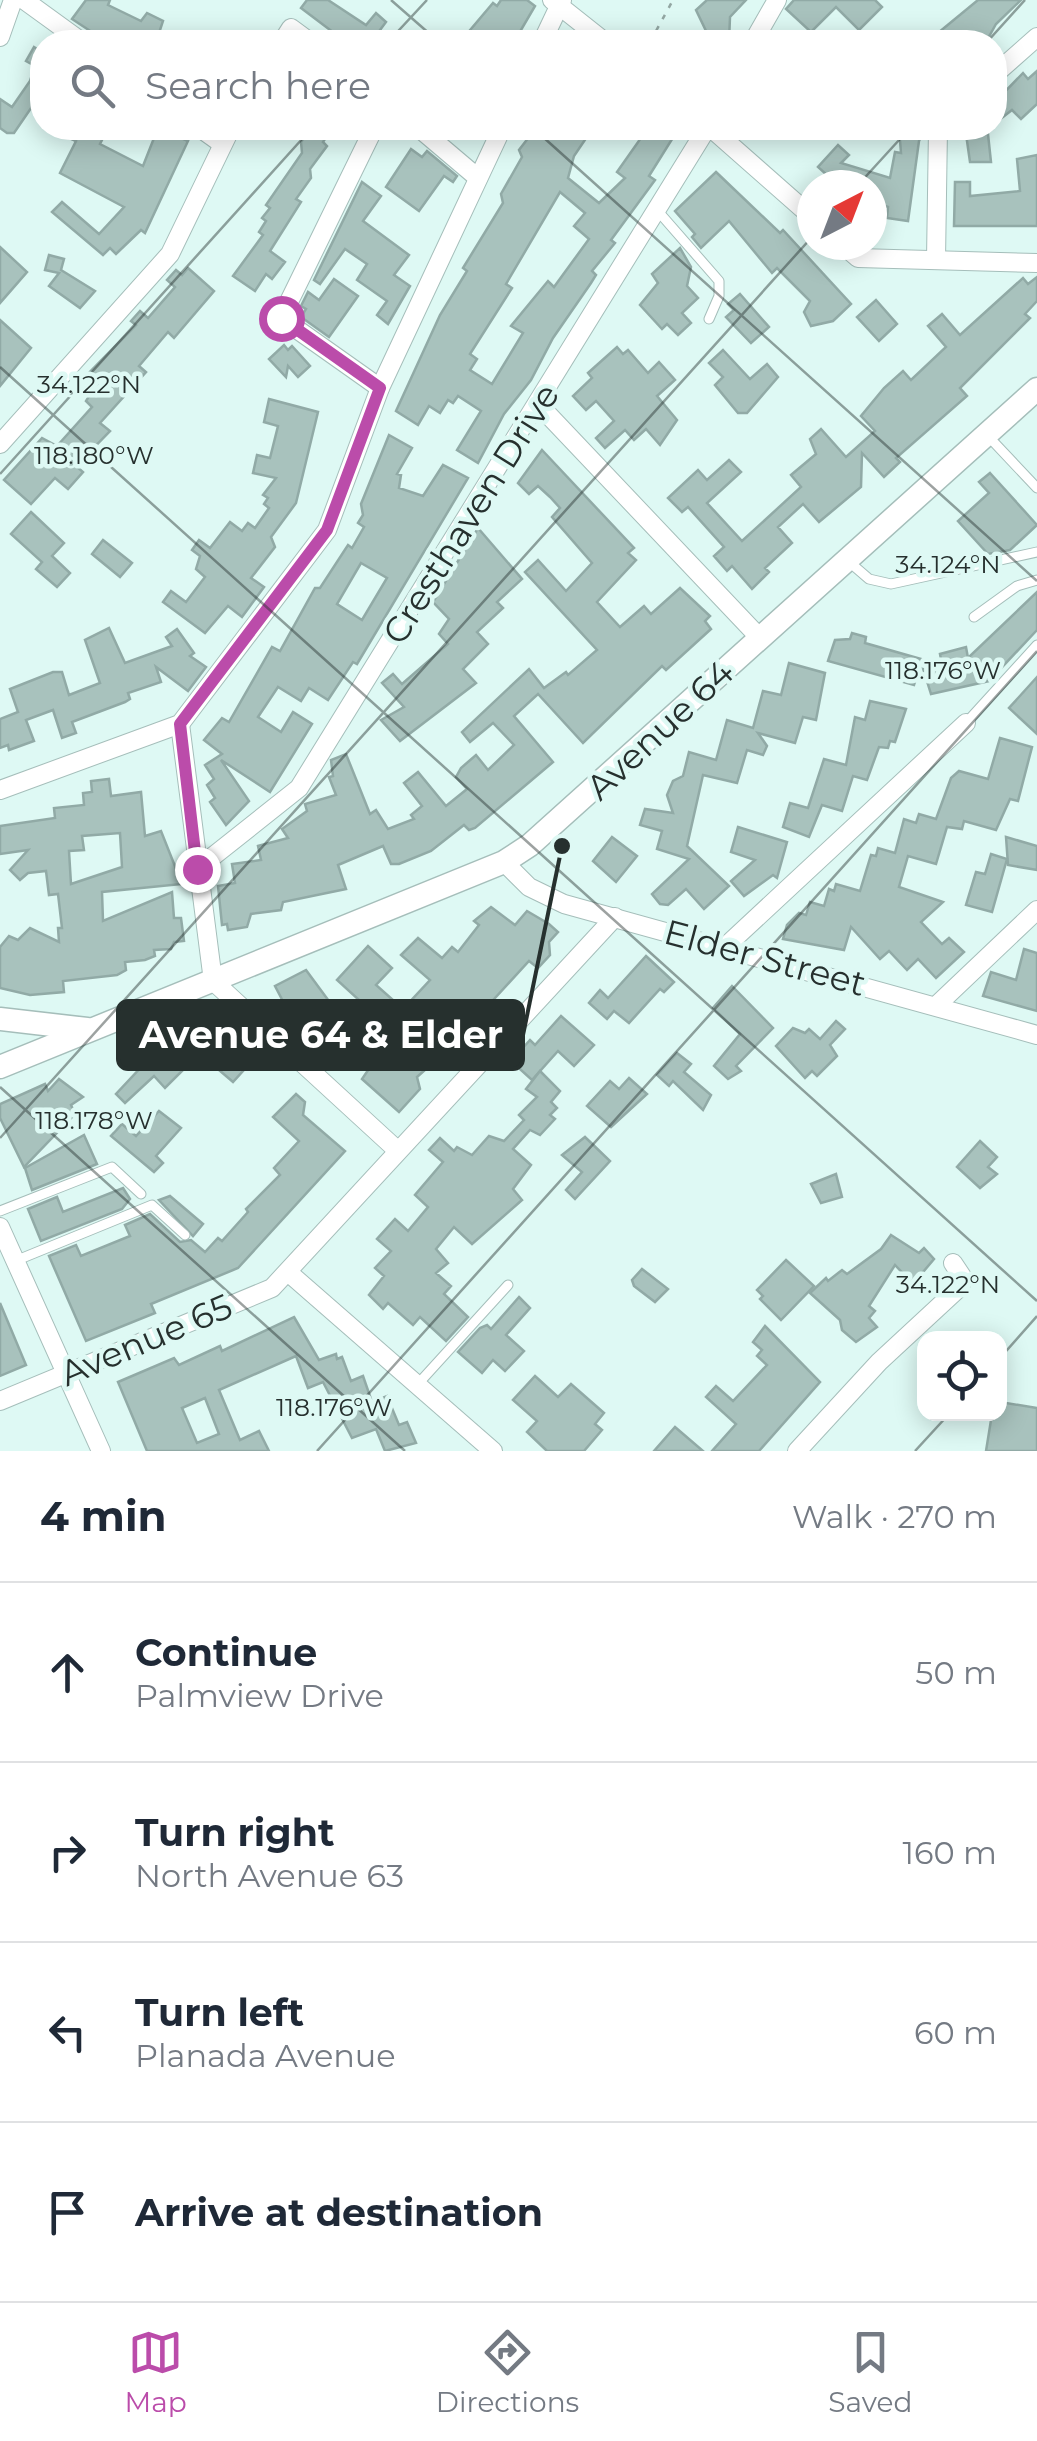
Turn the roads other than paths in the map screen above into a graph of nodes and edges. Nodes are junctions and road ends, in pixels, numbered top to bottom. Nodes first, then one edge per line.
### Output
1 (14, 0) edge
2 (24, 0) edge
3 (777, 0) edge
4 (558, 2) edge
5 (2, 26) edge
6 (65, 30) edge
7 (547, 30) edge
8 (591, 30) edge
9 (761, 30) edge
10 (1037, 38) edge
11 (1007, 64) edge
12 (224, 140) edge
13 (368, 140) edge
14 (433, 140) edge
15 (496, 140) edge
16 (701, 140) edge
17 (723, 140) edge
18 (938, 140) edge
19 (478, 178) junction
20 (797, 204) edge
21 (657, 210) junction
22 (887, 259) edge
23 (936, 260) junction
24 (1037, 263) edge
25 (709, 319) dead end
26 (380, 388) junction
27 (1037, 388) edge
28 (539, 406) junction
29 (986, 434) junction
30 (0, 444) edge
31 (1037, 488) edge
32 (1037, 552) edge
33 (846, 560) junction
34 (1037, 580) edge
35 (974, 616) dead end
36 (760, 638) junction
37 (1037, 645) edge
38 (966, 723) joint
39 (180, 724) junction
40 (0, 790) edge
41 (504, 862) junction
42 (197, 869) junction
43 (1037, 910) edge
44 (616, 917) junction
45 (725, 947) junction
46 (213, 981) junction
47 (937, 1006) junction
48 (0, 1019) edge
49 (96, 1030) junction
50 (1037, 1035) edge
51 (5, 1058) edge
52 (397, 1150) junction
53 (141, 1194) dead end
54 (0, 1210) edge
55 (0, 1227) edge
56 (185, 1235) dead end
57 (16, 1261) junction
58 (954, 1263) dead end
59 (289, 1273) junction
60 (508, 1284) dead end
61 (66, 1373) junction
62 (415, 1387) junction
63 (0, 1401) edge
64 (101, 1451) edge
65 (493, 1451) edge
66 (797, 1451) edge

1 - 5 street
2 - 6 street
3 - 9 street
4 - 7 street
4 - 8 street
10 - 11 street
12 - 30 street
13 - 26 street
14 - 19 street
15 - 19 street
16 - 21 street, Cresthaven Drive
17 - 20 street
18 - 23 street
19 - 26 street
21 - 25 lane
21 - 28 street, Cresthaven Drive
22 - 23 street
23 - 24 street
26 - 39 street
27 - 29 street, Avenue 64
28 - 36 street
28 - 42 street, Cresthaven Drive
29 - 31 lane
29 - 33 street, Avenue 64
32 - 33 lane
33 - 36 street, Avenue 64
34 - 35 lane
36 - 41 street, Avenue 64
37 - 38 lane
38 - 45 street
39 - 40 street
39 - 42 street
41 - 44 street, Elder Street
41 - 46 street, Avenue 64
42 - 46 street
43 - 47 street
44 - 45 street, Elder Street
44 - 52 street, Avenue 65
45 - 47 street, Elder Street
46 - 49 street, Avenue 64
46 - 52 street
47 - 50 street, Elder Street
48 - 49 street
49 - 51 street, Avenue 64
52 - 59 street, Avenue 65
53 - 54 lane
55 - 57 street
56 - 57 lane
57 - 61 street
58 - 66 street
59 - 61 street, Avenue 65
59 - 62 street
60 - 62 lane
61 - 63 street, Avenue 65
61 - 64 street
62 - 65 street

